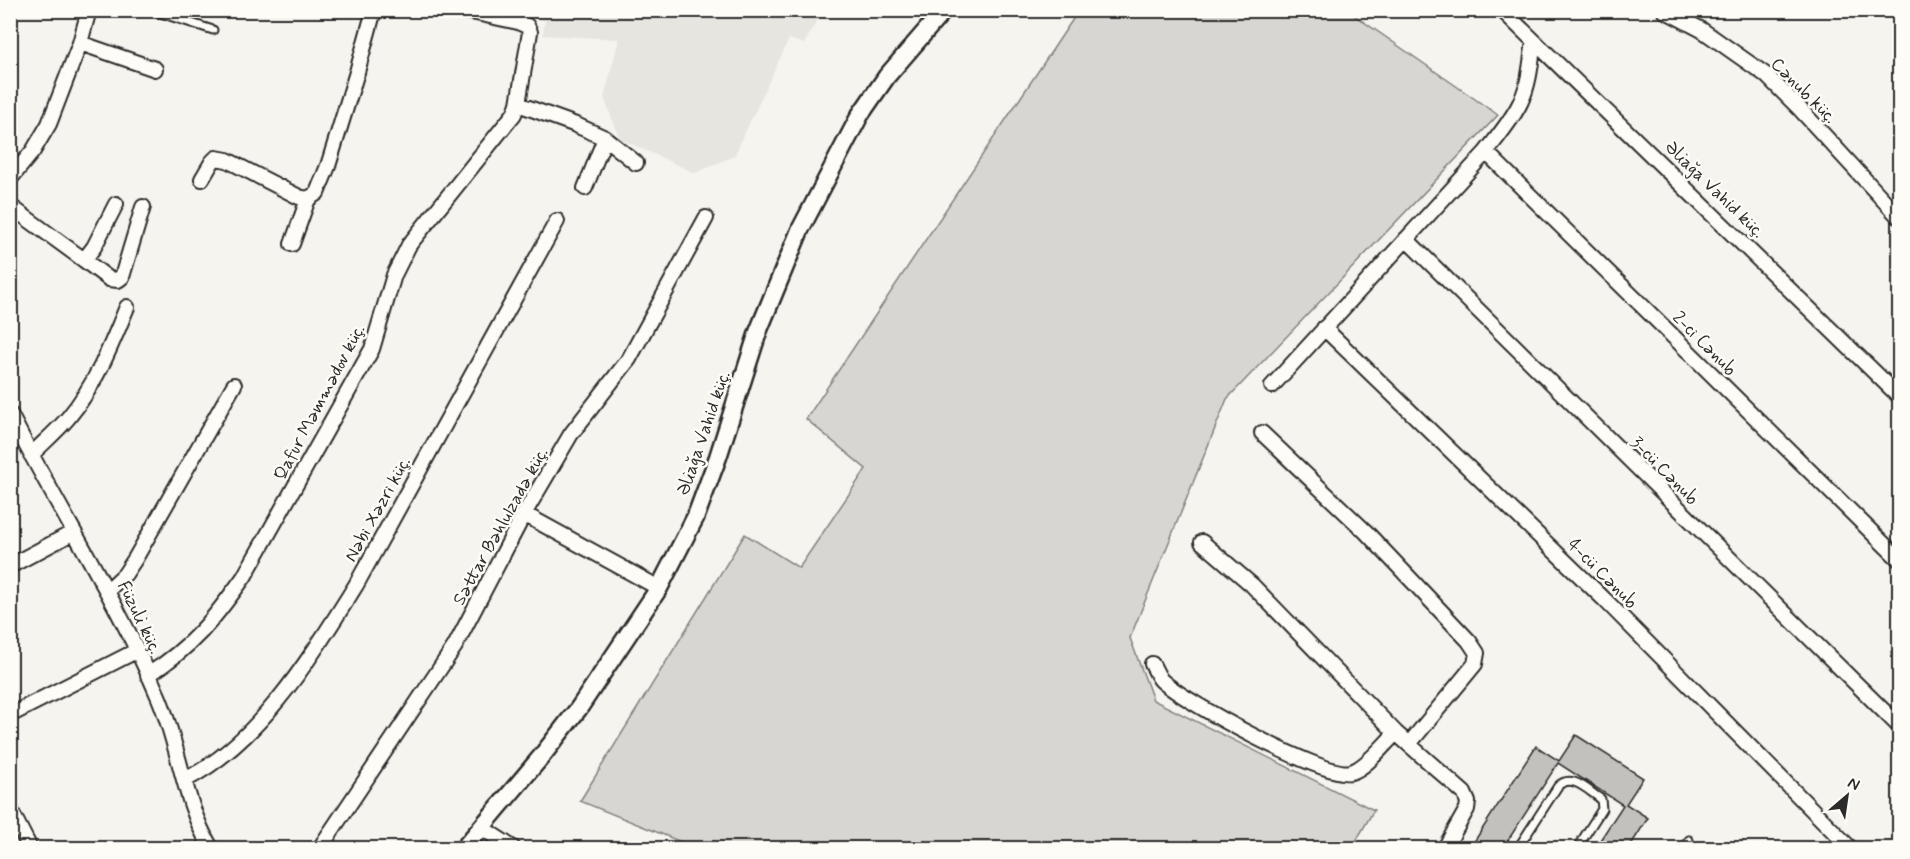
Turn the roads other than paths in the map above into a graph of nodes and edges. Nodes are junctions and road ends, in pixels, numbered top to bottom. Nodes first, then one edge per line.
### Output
1 (75, 10) edge
2 (151, 10) edge
3 (374, 10) edge
4 (462, 10) edge
5 (944, 10) edge
6 (1502, 10) edge
7 (1664, 10) edge
8 (88, 14) edge
9 (213, 30) dead end
10 (1534, 41) junction
11 (80, 43) junction
12 (155, 69) dead end
13 (518, 104) junction
14 (605, 138) junction
15 (1486, 152) junction
16 (15, 163) edge
17 (636, 163) dead end
18 (10, 179) edge
19 (202, 179) dead end
20 (585, 188) dead end
21 (308, 199) junction
22 (116, 204) dead end
23 (10, 206) edge
24 (142, 207) dead end
25 (706, 218) dead end
26 (1899, 218) edge
27 (557, 221) dead end
28 (1406, 239) junction
29 (292, 244) dead end
30 (84, 260) junction
31 (127, 307) dead end
32 (1324, 328) junction
33 (234, 385) dead end
34 (1272, 386) dead end
35 (1899, 397) edge
36 (10, 414) edge
37 (1262, 433) dead end
38 (31, 455) junction
39 (524, 514) junction
40 (74, 532) junction
41 (1202, 542) dead end
42 (1899, 560) edge
43 (10, 566) edge
44 (659, 588) junction
45 (107, 591) junction
46 (136, 651) junction
47 (1152, 664) dead end
48 (148, 675) junction
49 (10, 715) edge
50 (1899, 727) edge
51 (1396, 733) junction
52 (1409, 744) junction
53 (185, 780) junction
54 (10, 809) edge
55 (482, 828) junction
56 (1689, 840) dead end
57 (208, 848) edge
58 (30, 849) edge
59 (320, 849) edge
60 (464, 849) edge
61 (513, 849) edge
62 (1445, 849) edge
63 (1518, 849) edge
64 (1577, 849) edge
65 (1683, 849) edge
66 (1850, 849) edge

1 - 8 street
2 - 9 lane
3 - 21 street
4 - 13 street, Qafur Məmmədov küç.
5 - 44 street, Əliağa Vahid küç.
6 - 10 street, Əliağa Vahid küç.
7 - 26 street, Cənub küç.
8 - 11 street
10 - 15 street
10 - 35 street, Əliağa Vahid küç.
11 - 12 street
11 - 16 street
13 - 14 street
13 - 48 street, Qafur Məmmədov küç.
14 - 17 street
14 - 20 street
15 - 28 street
15 - 42 street, 2-ci Cənub
16 - 18 street
19 - 21 street
21 - 29 street
22 - 30 street
23 - 30 street
24 - 30 street
25 - 39 street, Səttar Bəhlulzadə küç.
27 - 53 street, Nəbi Xəzri küç.
28 - 32 street
28 - 50 street, 3-cü Cənub
31 - 38 street
32 - 34 street
32 - 66 street, 4-cü Cənub
33 - 45 street
36 - 38 street, Füzuli küç.
37 - 52 street
38 - 40 street, Füzuli küç.
39 - 44 street
39 - 59 street, Səttar Bəhlulzadə küç.
40 - 43 street
40 - 45 street, Füzuli küç.
41 - 51 street
44 - 55 street, Əliağa Vahid küç.
45 - 46 street, Füzuli küç.
46 - 48 street, Füzuli küç.
46 - 49 street
47 - 51 street
48 - 53 street, Füzuli küç.
51 - 52 street
52 - 62 street
53 - 57 street, Füzuli küç.
54 - 58 street
55 - 60 street, Əliağa Vahid küç.
55 - 61 street
56 - 65 lane
63 - 64 lane

